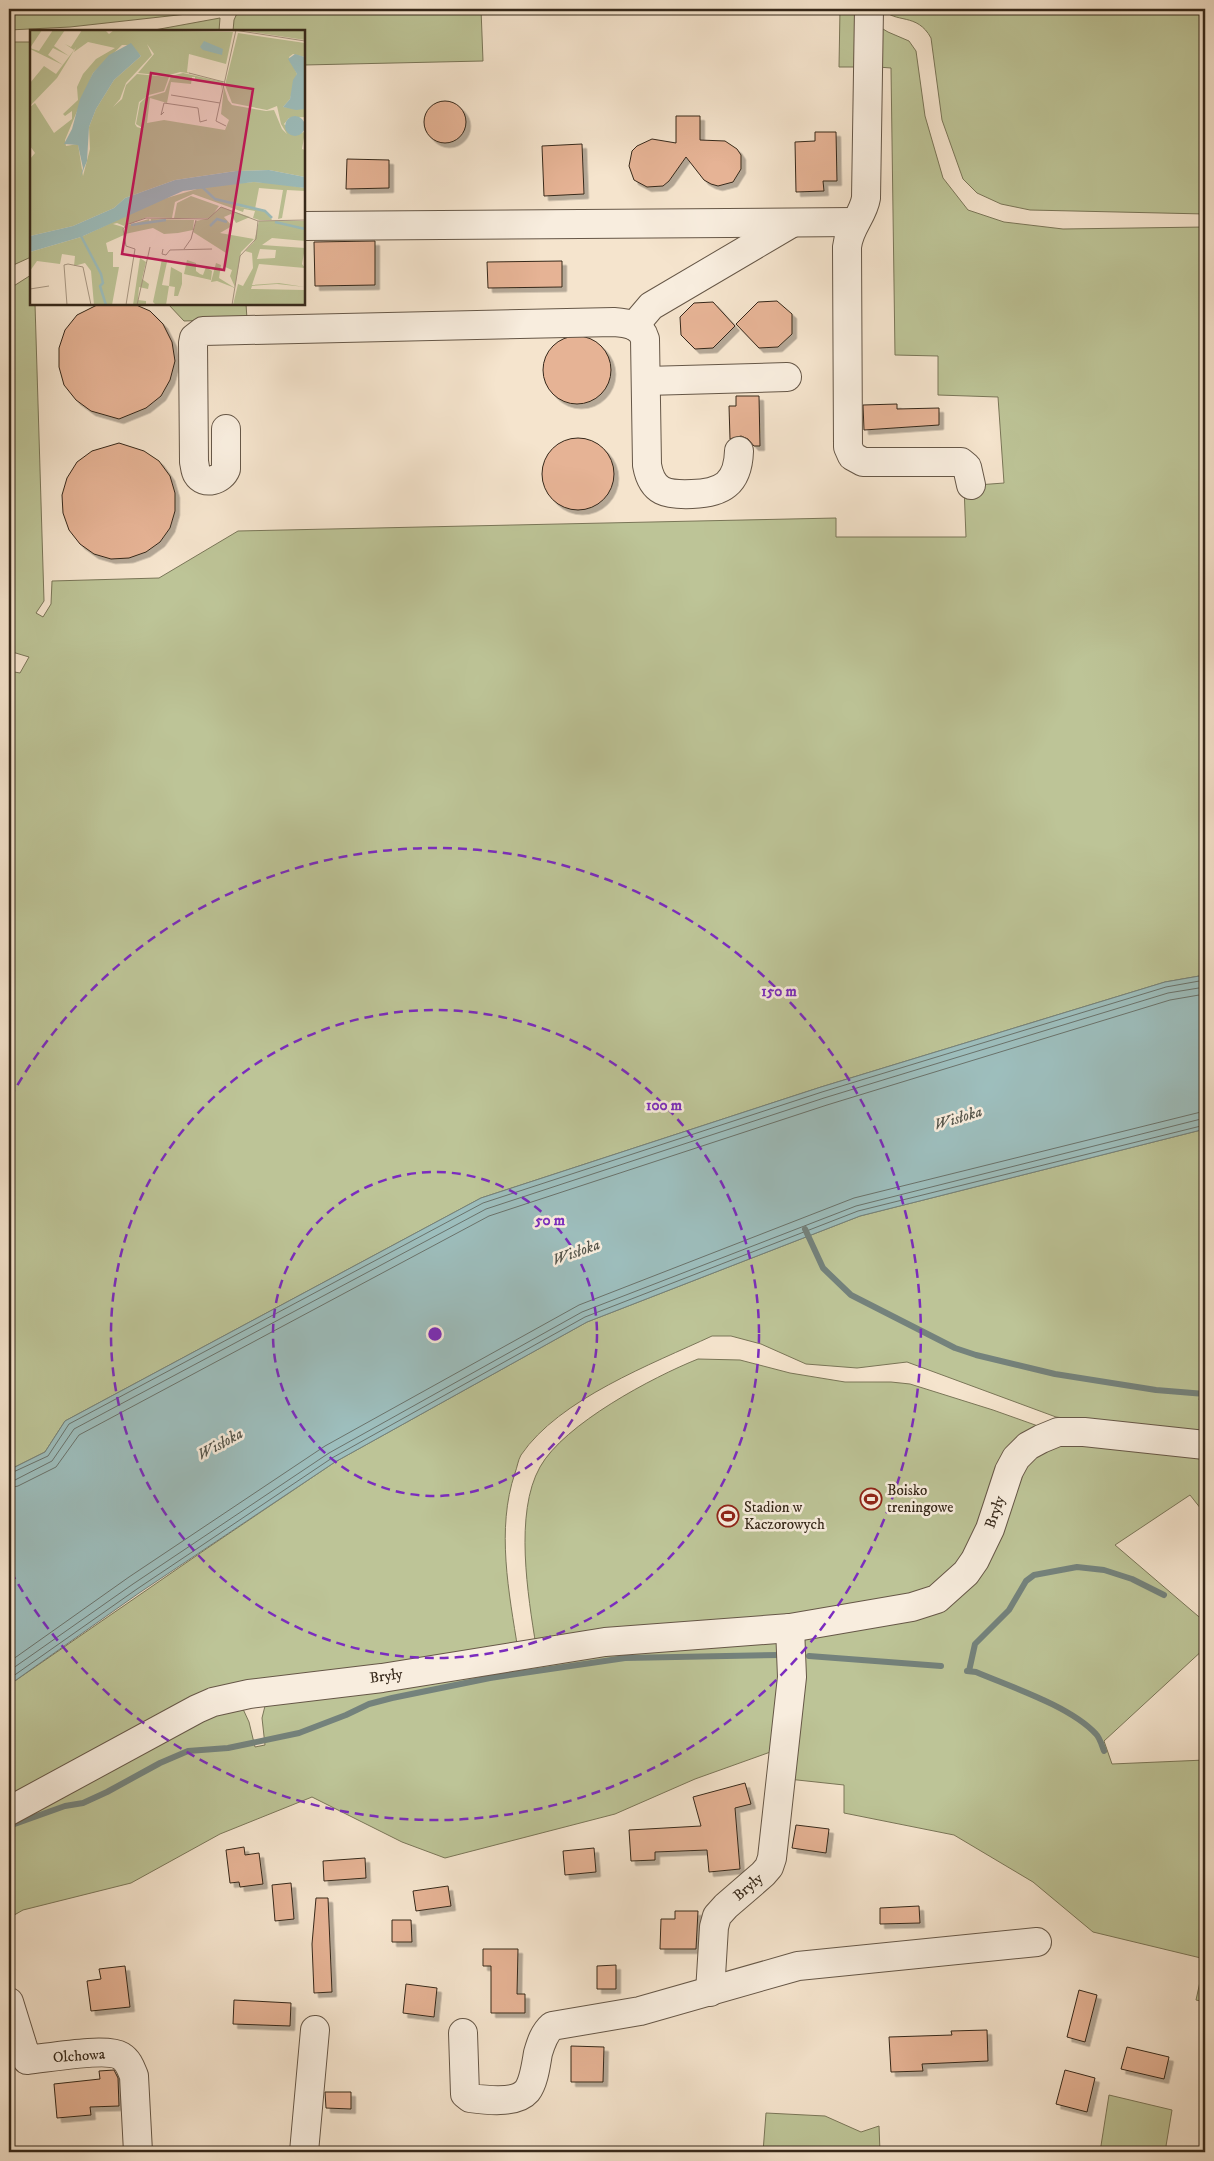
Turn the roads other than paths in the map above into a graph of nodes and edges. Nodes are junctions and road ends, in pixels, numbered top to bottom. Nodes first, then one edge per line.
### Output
1 (869, 9) edge
2 (793, 222) junction
3 (854, 222) junction
4 (305, 226) edge
5 (634, 326) junction
6 (787, 377) dead end
7 (646, 382) junction
8 (226, 429) dead end
9 (739, 452) dead end
10 (971, 485) dead end
11 (1205, 1445) edge
12 (790, 1628) junction
13 (9, 1812) edge
14 (1037, 1942) dead end
15 (710, 1992) junction
16 (9, 2002) edge
17 (315, 2030) dead end
18 (463, 2033) dead end
19 (18, 2061) edge
20 (138, 2152) edge
21 (304, 2152) edge

1 - 3 street
2 - 3 street
2 - 4 street
2 - 5 street
3 - 10 street
5 - 7 street
5 - 8 street
6 - 7 street
7 - 9 street
11 - 12 street, Bryły
12 - 13 street, Bryły
12 - 15 street, Bryły
14 - 15 street
15 - 18 street
16 - 19 street, Olchowa
17 - 21 street
19 - 20 street, Olchowa

